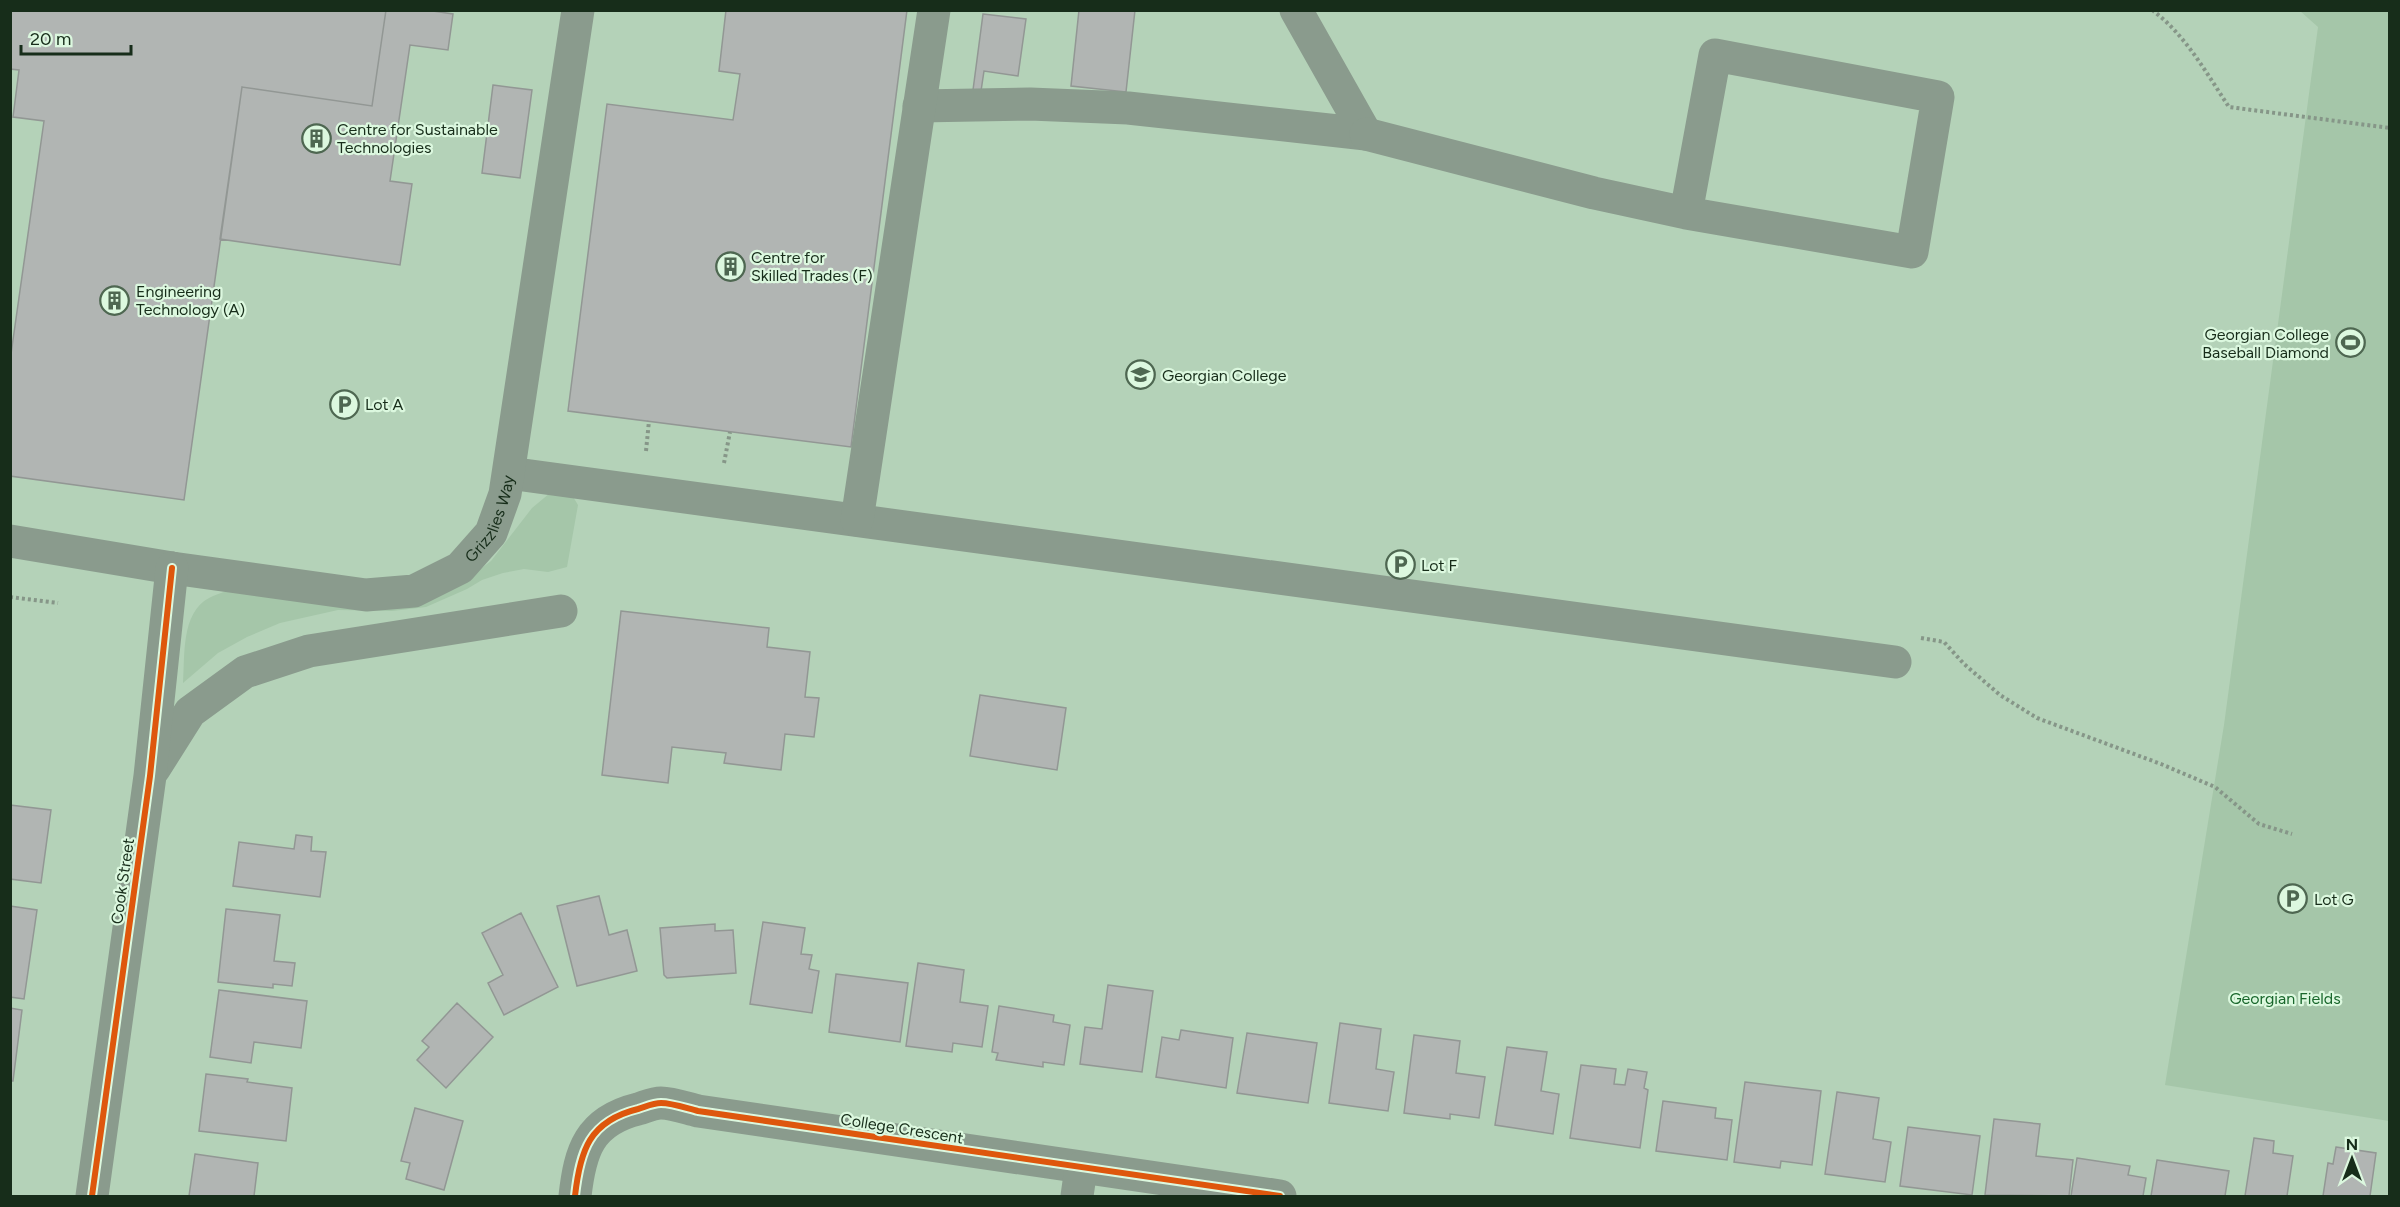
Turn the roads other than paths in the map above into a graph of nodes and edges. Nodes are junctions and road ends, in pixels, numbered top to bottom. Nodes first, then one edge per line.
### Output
1 (578, 10) edge
2 (934, 10) edge
3 (1296, 10) edge
4 (919, 106) junction
5 (1366, 134) junction
6 (1686, 213) junction
7 (508, 473) junction
8 (856, 520) junction
9 (10, 541) edge
10 (172, 568) junction
11 (561, 611) dead end
12 (1895, 662) dead end
13 (150, 776) junction
14 (1079, 1182) edge
15 (92, 1197) edge
16 (575, 1197) edge
17 (1280, 1197) edge

1 - 7 street, Grizzlies Way
2 - 4 street
3 - 5 street
4 - 5 street
4 - 8 street
5 - 6 street
6 - 6 street
7 - 8 street
7 - 10 street, Grizzlies Way
8 - 12 street
9 - 10 street, Grizzlies Way
10 - 13 street, Cook Street
11 - 13 street
13 - 15 street, Cook Street
14 - 16 street, College Crescent
14 - 17 street, College Crescent

